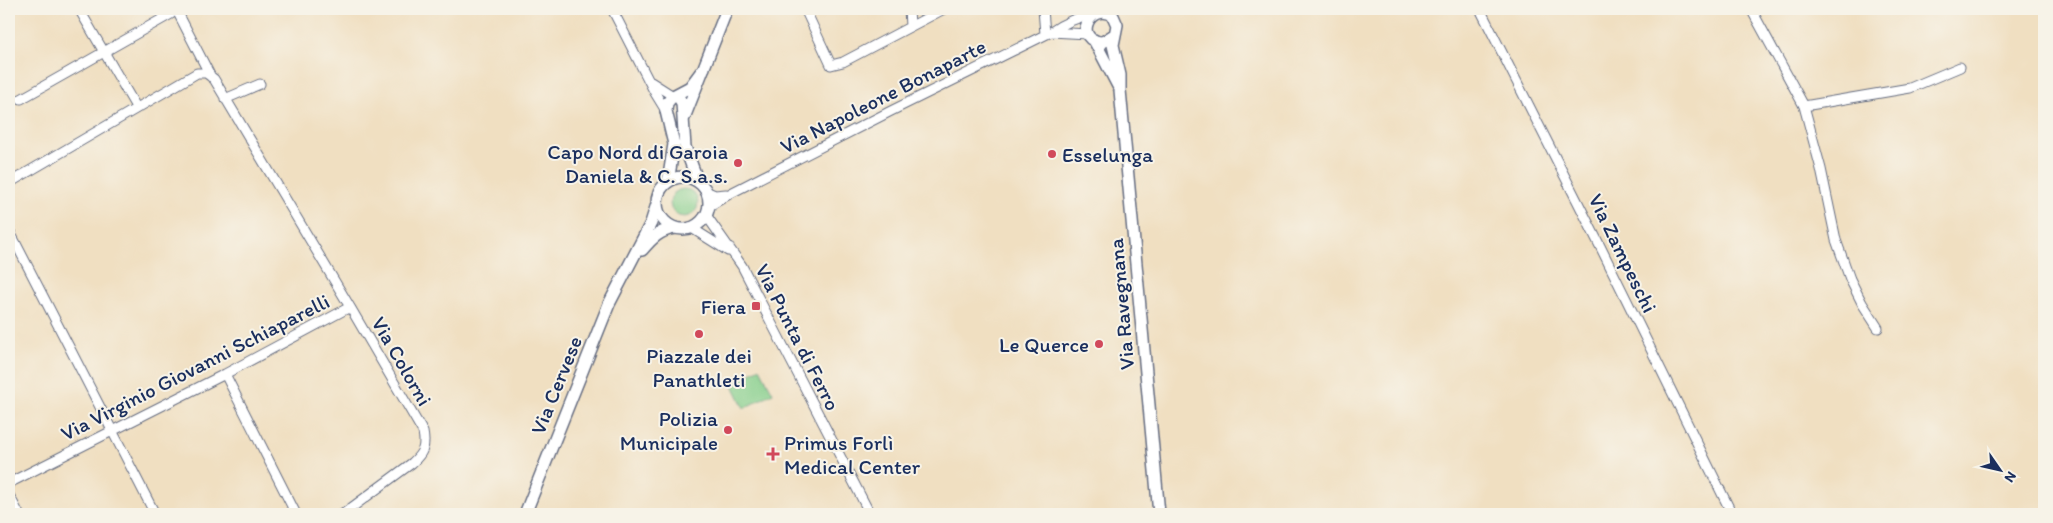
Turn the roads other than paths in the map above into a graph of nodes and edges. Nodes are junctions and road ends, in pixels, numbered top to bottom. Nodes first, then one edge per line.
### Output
1 (79, 9) edge
2 (612, 9) edge
3 (727, 9) edge
4 (805, 9) edge
5 (909, 9) edge
6 (944, 9) edge
7 (1043, 9) edge
8 (1480, 9) edge
9 (1751, 9) edge
10 (1097, 11) edge
11 (174, 12) edge
12 (1113, 12) edge
13 (910, 26) junction
14 (1048, 33) junction
15 (1114, 34) junction
16 (1091, 37) junction
17 (104, 52) junction
18 (704, 68) junction
19 (1960, 68) dead end
20 (212, 77) junction
21 (648, 81) junction
22 (260, 84) dead end
23 (1120, 90) junction
24 (673, 96) junction
25 (21, 99) dead end
26 (225, 99) junction
27 (1804, 106) junction
28 (136, 107) junction
29 (666, 110) junction
30 (684, 118) junction
31 (668, 182) junction
32 (698, 182) junction
33 (9, 183) edge
34 (706, 191) junction
35 (731, 193) junction
36 (657, 204) junction
37 (707, 211) junction
38 (690, 227) junction
39 (675, 228) junction
40 (9, 230) edge
41 (736, 257) junction
42 (626, 271) junction
43 (350, 307) junction
44 (1878, 328) dead end
45 (225, 374) junction
46 (112, 430) junction
47 (9, 483) edge
48 (9, 495) edge
49 (18, 514) edge
50 (155, 514) edge
51 (296, 514) edge
52 (343, 514) edge
53 (525, 514) edge
54 (870, 514) edge
55 (1159, 514) edge
56 (1732, 514) edge

1 - 17 street
2 - 21 street
3 - 18 main road
4 - 13 street
5 - 13 street
6 - 13 street
7 - 14 street
8 - 56 street, Via Zampeschi
9 - 27 street
10 - 12 main road
10 - 14 street, Via Napoleone Bonaparte
10 - 16 main road
11 - 17 street
11 - 20 street, Via Virginio Giovanni Schiaparelli
12 - 15 main road
14 - 16 street, Via Napoleone Bonaparte
14 - 35 street, Via Napoleone Bonaparte
15 - 16 main road
15 - 23 main road, Via Ravegnana
16 - 23 main road, Via Ravegnana
17 - 25 street
17 - 28 street
18 - 24 main road
18 - 30 main road
19 - 27 street
20 - 26 street, Via Virginio Giovanni Schiaparelli
20 - 28 street
21 - 24 street
21 - 29 street
22 - 26 street
23 - 55 main road, Via Ravegnana
24 - 29 main road
24 - 30 main road
26 - 43 street, Via Virginio Giovanni Schiaparelli
27 - 44 street
28 - 33 street
29 - 31 main road, Via Cervese
30 - 32 main road
31 - 32 main road
31 - 36 main road, Via Cervese
32 - 34 main road
34 - 35 street
34 - 37 main road
35 - 37 street, Via Napoleone Bonaparte
36 - 39 main road
36 - 42 main road, Via Cervese
37 - 38 main road
37 - 41 street, Via Punta di Ferro
38 - 39 main road, Via Cervese
38 - 41 street, Via Punta di Ferro
39 - 42 main road, Via Cervese
40 - 46 street
41 - 54 street, Via Punta di Ferro
42 - 53 main road, Via Cervese
43 - 45 street, Via Virginio Giovanni Schiaparelli
43 - 52 street, Via Colorni
45 - 46 street, Via Virginio Giovanni Schiaparelli
45 - 51 street
46 - 47 street, Via Virginio Giovanni Schiaparelli
46 - 50 street
48 - 49 street

